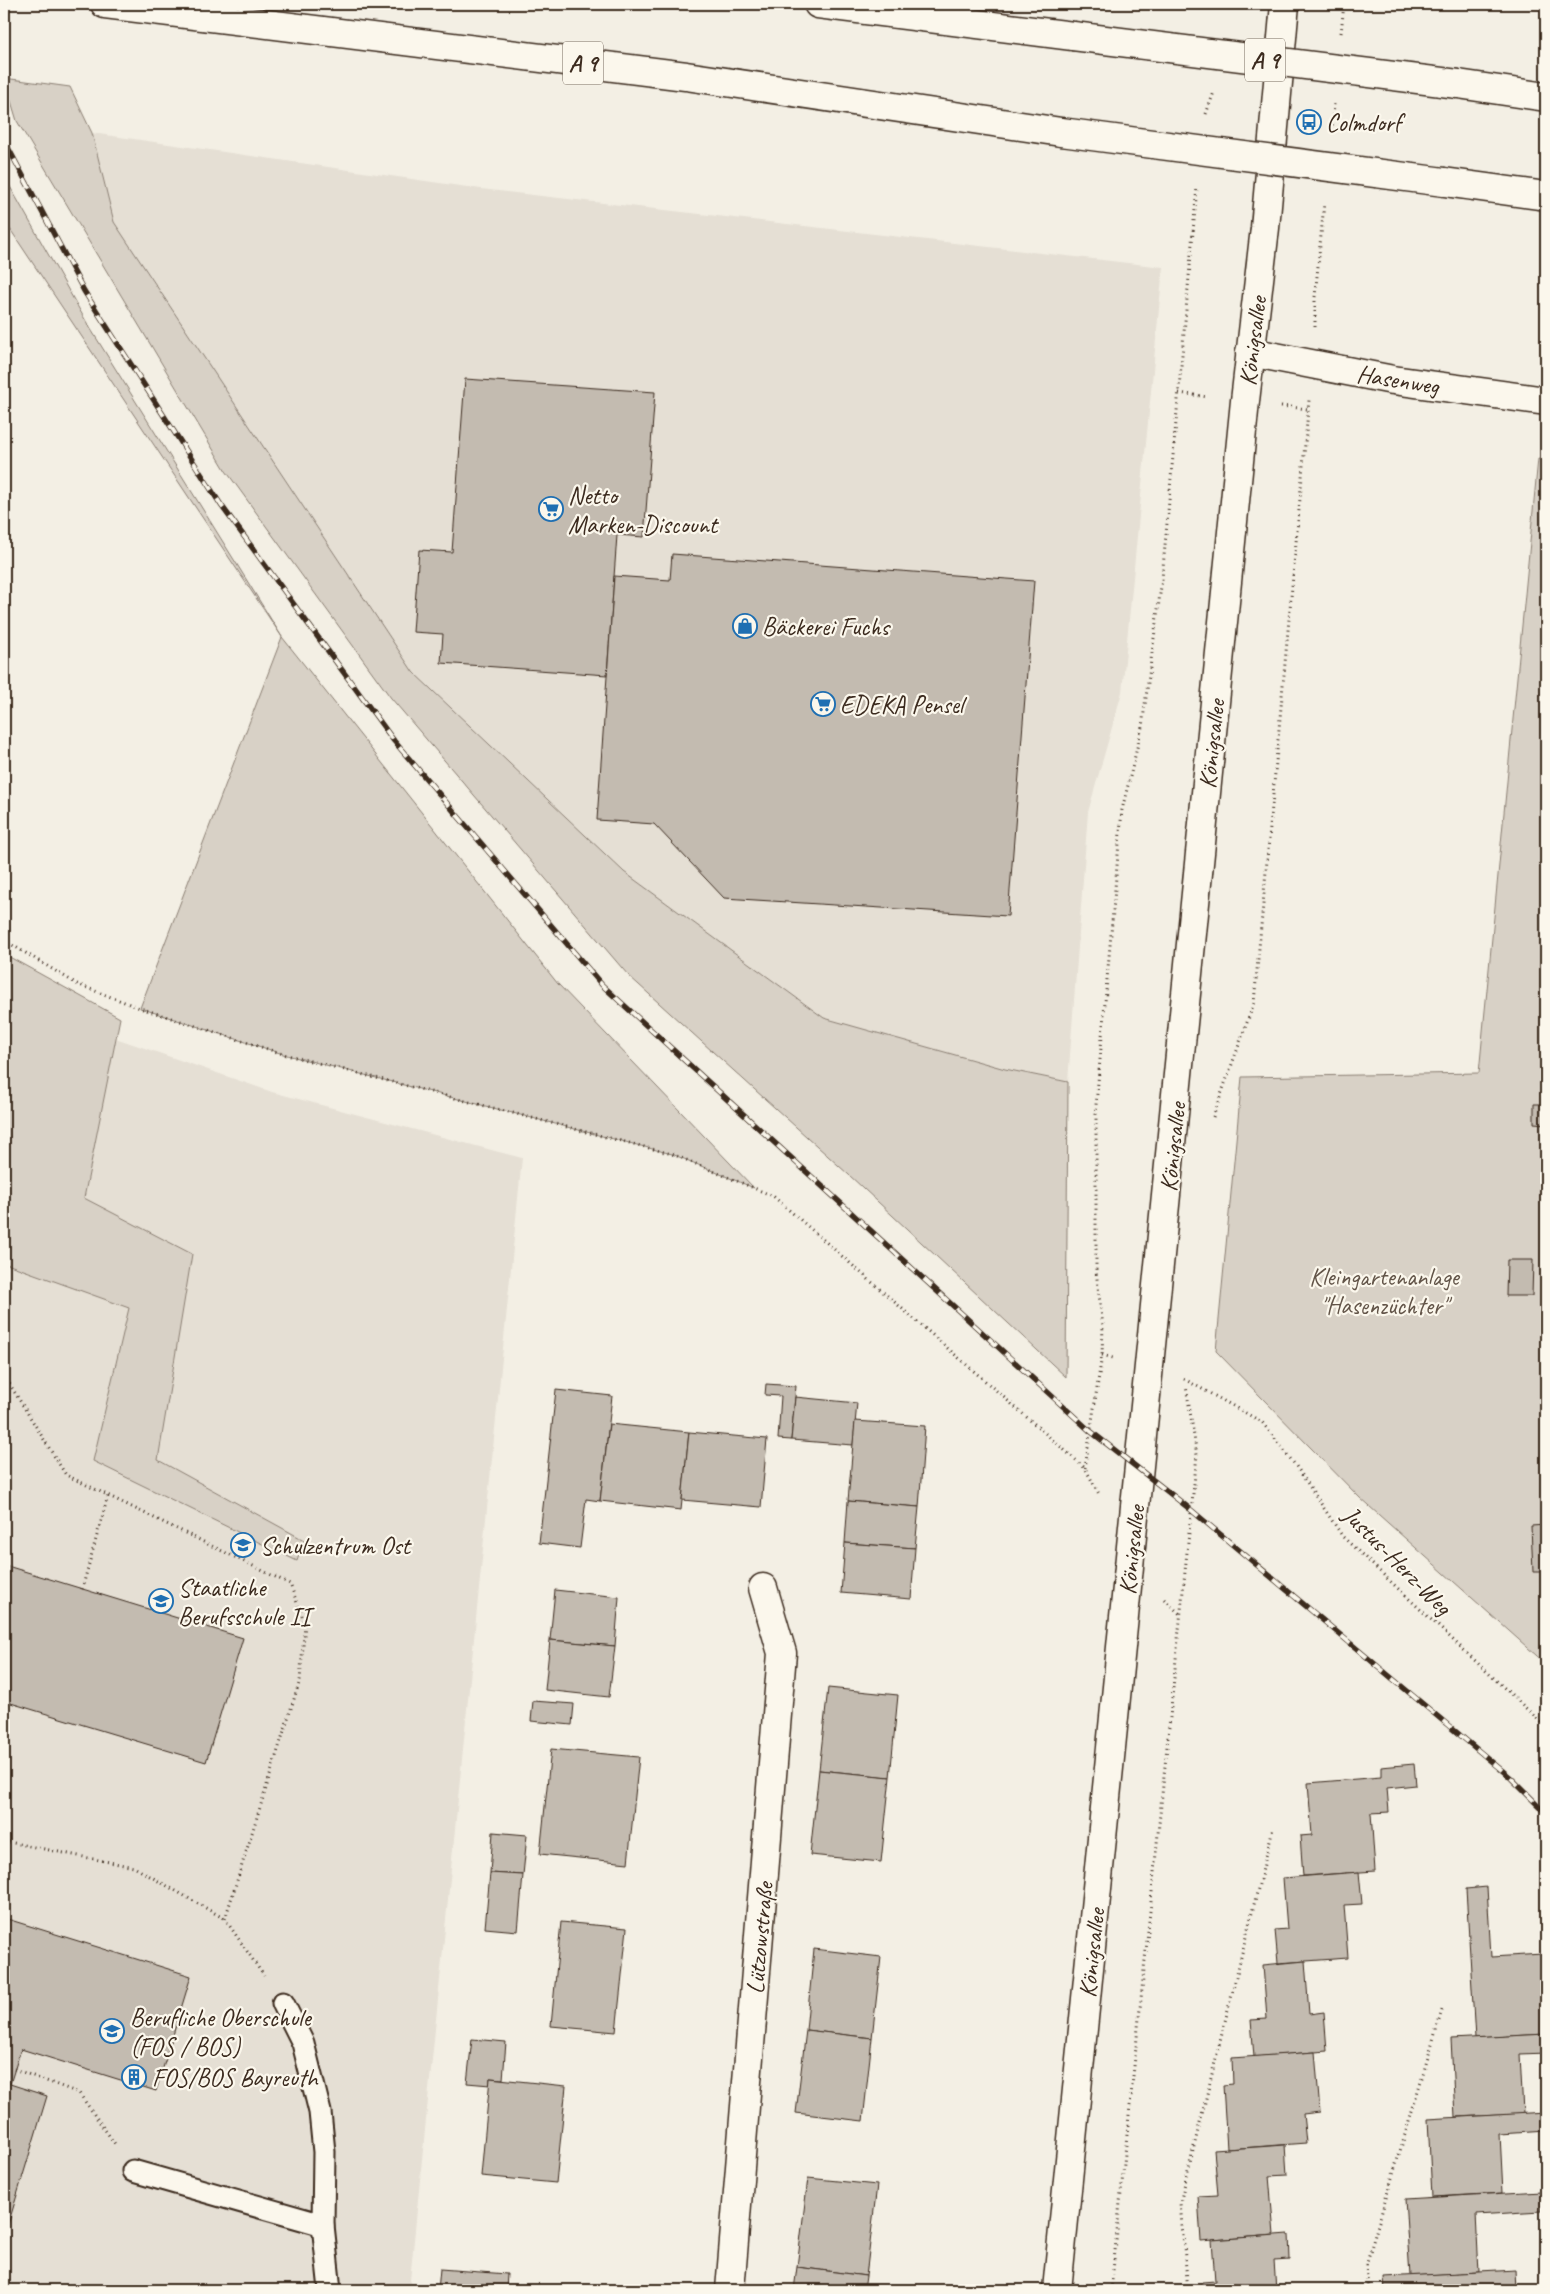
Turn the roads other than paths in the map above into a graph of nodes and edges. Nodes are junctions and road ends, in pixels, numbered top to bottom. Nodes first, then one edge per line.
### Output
1 (105, 4) edge
2 (818, 4) edge
3 (1285, 4) edge
4 (1546, 96) edge
5 (1546, 196) edge
6 (1250, 352) junction
7 (1546, 401) edge
8 (763, 1588) dead end
9 (282, 2003) road end
10 (133, 2171) dead end
11 (324, 2225) junction
12 (330, 2290) edge
13 (730, 2290) edge
14 (1057, 2290) edge

1 - 5 main road, A 9, bridge
2 - 4 main road, A 9, bridge
3 - 6 main road, Königsallee
6 - 7 main road, Hasenweg
6 - 14 main road, Königsallee
8 - 13 main road, Lützowstraße
9 - 11 lane
10 - 11 lane
11 - 12 lane

